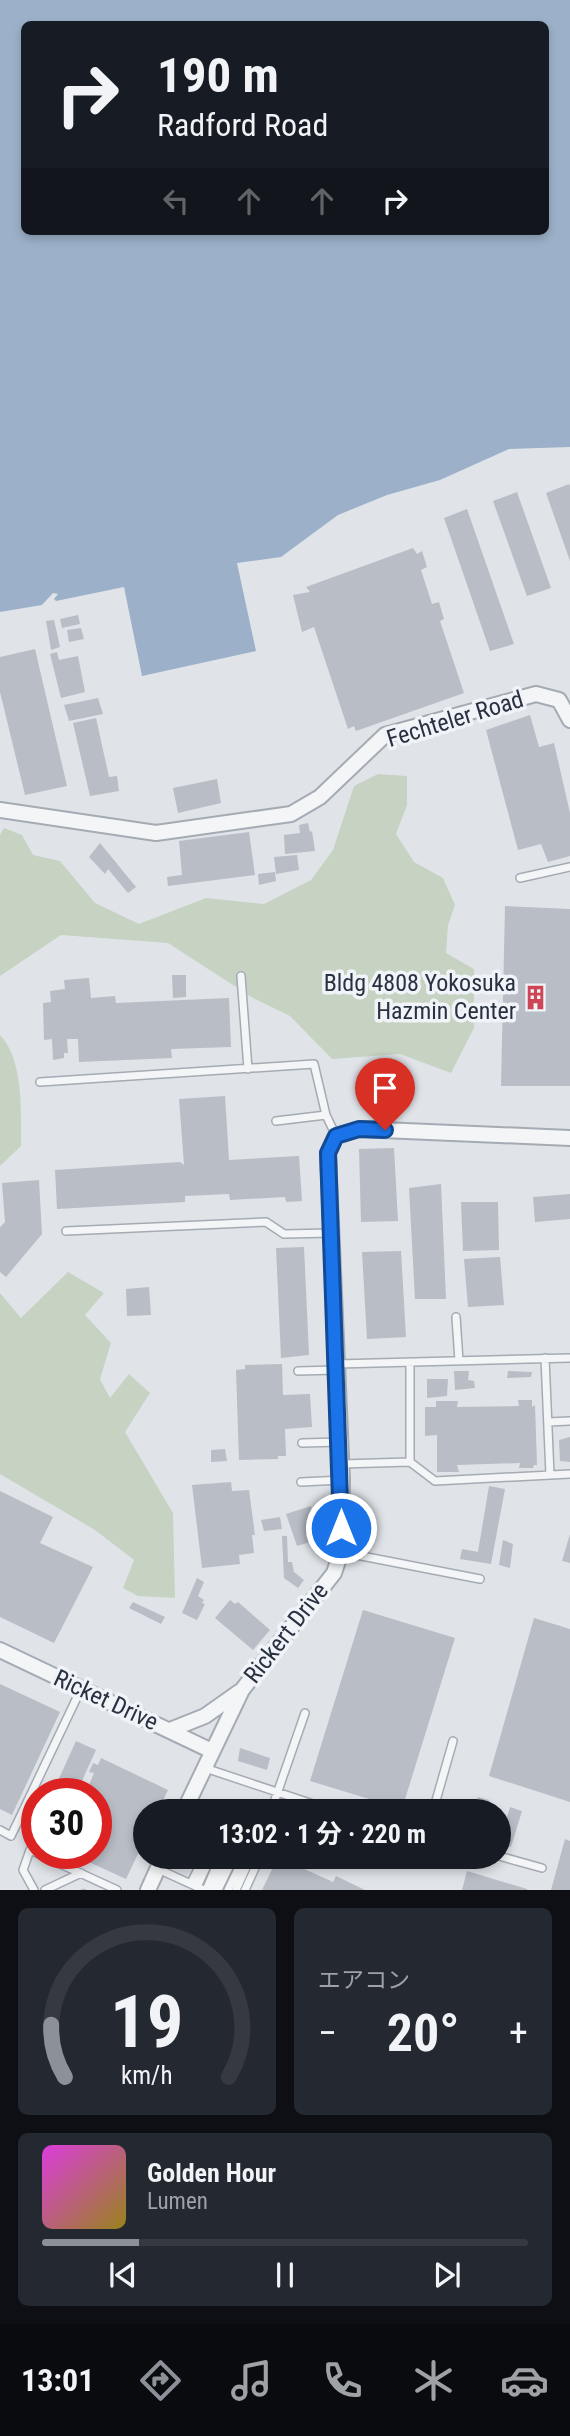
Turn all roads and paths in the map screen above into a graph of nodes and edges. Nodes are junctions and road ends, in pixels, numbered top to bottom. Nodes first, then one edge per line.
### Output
1 (570, 720) edge
2 (0, 810) edge
3 (570, 867) edge
4 (520, 878) dead end
5 (241, 976) dead end
6 (248, 1069) junction
7 (40, 1082) dead end
8 (326, 1115) junction
9 (276, 1121) dead end
10 (336, 1136) junction
11 (570, 1138) edge
12 (66, 1231) dead end
13 (331, 1233) junction
14 (456, 1317) dead end
15 (545, 1358) junction
16 (570, 1358) edge
17 (459, 1361) junction
18 (410, 1362) junction
19 (337, 1367) junction
20 (298, 1371) dead end
21 (570, 1421) edge
22 (548, 1422) junction
23 (340, 1442) junction
24 (302, 1443) dead end
25 (410, 1462) junction
26 (341, 1464) junction
27 (570, 1474) edge
28 (550, 1475) junction
29 (342, 1480) junction
30 (301, 1482) dead end
31 (341, 1552) junction
32 (480, 1579) dead end
33 (0, 1650) edge
34 (81, 1688) junction
35 (242, 1690) junction
36 (305, 1713) dead end
37 (170, 1730) junction
38 (453, 1741) dead end
39 (212, 1751) junction
40 (204, 1768) junction
41 (277, 1791) junction
42 (190, 1799) edge
43 (275, 1799) edge
44 (300, 1799) edge
45 (436, 1799) edge
46 (0, 1830) edge
47 (511, 1859) edge
48 (542, 1868) dead end
49 (158, 1869) edge
50 (170, 1869) edge
51 (202, 1869) edge
52 (207, 1869) edge
53 (212, 1869) edge
54 (222, 1869) edge
55 (228, 1869) edge
56 (238, 1869) edge
57 (246, 1869) edge
58 (254, 1869) edge
59 (81, 1873) junction
60 (200, 1888) edge
61 (34, 1890) edge
62 (45, 1890) edge
63 (81, 1890) edge
64 (88, 1890) edge
65 (117, 1890) edge
66 (148, 1890) edge
67 (212, 1890) edge
68 (218, 1890) edge
69 (228, 1890) edge
70 (236, 1890) edge
71 (244, 1890) edge

1 - 2 street, Fechteler Road
3 - 4 lane
5 - 6 lane
6 - 7 lane
6 - 8 lane
8 - 9 lane
8 - 10 lane
10 - 11 street
10 - 13 street, Rickert Drive
12 - 13 lane
13 - 19 street, Rickert Drive
14 - 17 lane
15 - 16 lane
15 - 17 lane
15 - 22 lane
17 - 18 lane
18 - 19 lane
18 - 25 lane
19 - 20 lane
19 - 23 street, Rickert Drive
21 - 22 lane
22 - 28 lane
23 - 24 lane
23 - 26 street, Rickert Drive
25 - 26 lane
25 - 28 lane
26 - 29 street, Rickert Drive
27 - 28 lane
29 - 30 lane
29 - 31 street, Rickert Drive
31 - 32 lane
31 - 35 street, Rickert Drive
33 - 34 street, Ricket Drive
34 - 37 street, Ricket Drive
34 - 46 lane
35 - 37 street
35 - 39 street, Rickert Drive
36 - 41 lane
37 - 39 street, Ricket Drive
38 - 45 lane
39 - 40 street, Rickert Drive
40 - 41 lane
40 - 42 street, Rickert Drive
41 - 43 lane
41 - 44 lane
47 - 48 lane
49 - 66 street
50 - 60 lane
51 - 60 lane
52 - 60 lane
53 - 60 lane
54 - 67 lane
55 - 68 lane
56 - 69 lane
57 - 70 lane
58 - 71 lane
59 - 61 lane
59 - 62 lane
59 - 65 lane
63 - 64 path

